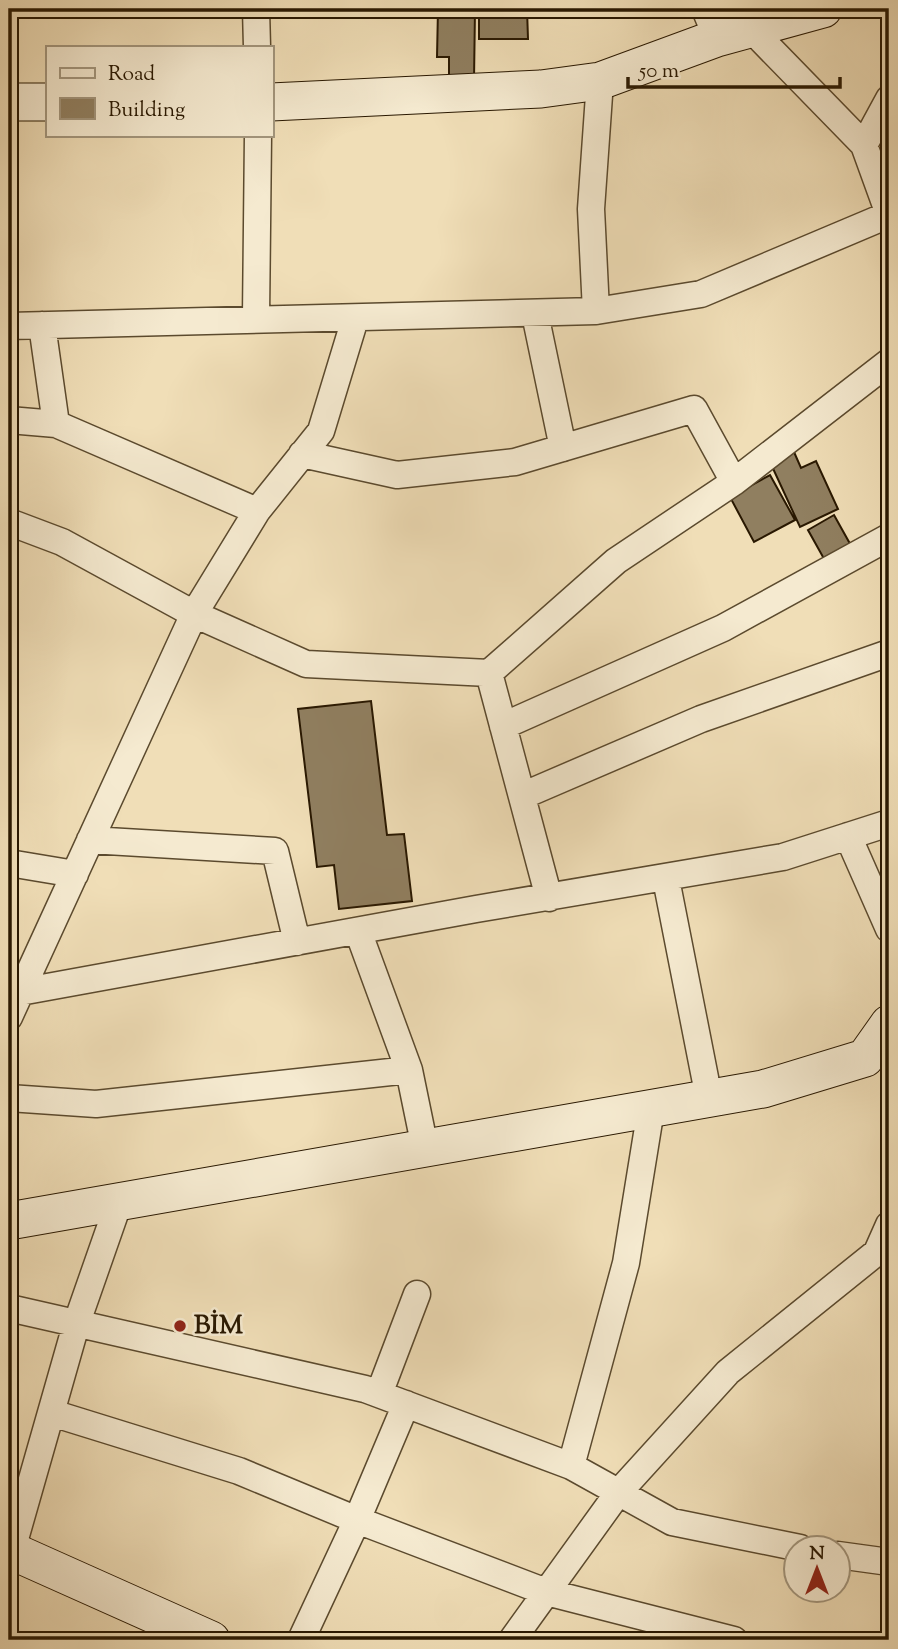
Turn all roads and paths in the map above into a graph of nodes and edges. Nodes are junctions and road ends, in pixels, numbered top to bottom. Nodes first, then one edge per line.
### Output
1 (256, 9) edge
2 (824, 9) edge
3 (724, 25) edge
4 (257, 46) edge
5 (600, 81) junction
6 (9, 102) edge
7 (46, 102) edge
8 (273, 102) edge
9 (887, 105) edge
10 (258, 136) edge
11 (864, 145) junction
12 (889, 216) edge
13 (596, 311) junction
14 (535, 314) junction
15 (256, 317) junction
16 (355, 319) junction
17 (42, 325) junction
18 (9, 326) edge
19 (889, 362) edge
20 (9, 420) edge
21 (56, 424) junction
22 (563, 448) junction
23 (302, 454) junction
24 (734, 482) junction
25 (257, 511) junction
26 (9, 522) edge
27 (889, 537) edge
28 (194, 614) junction
29 (889, 653) edge
30 (489, 673) junction
31 (503, 726) junction
32 (522, 796) junction
33 (889, 823) edge
34 (848, 836) junction
35 (90, 840) junction
36 (9, 863) edge
37 (75, 874) junction
38 (666, 879) junction
39 (549, 898) junction
40 (889, 929) edge
41 (358, 931) junction
42 (297, 942) junction
43 (20, 992) junction
44 (9, 1017) edge
45 (889, 1024) edge
46 (877, 1057) edge
47 (409, 1070) junction
48 (9, 1098) edge
49 (709, 1098) junction
50 (651, 1109) junction
51 (425, 1148) junction
52 (119, 1202) junction
53 (9, 1221) edge
54 (889, 1224) edge
55 (417, 1294) dead end
56 (9, 1308) edge
57 (76, 1325) junction
58 (379, 1394) junction
59 (406, 1405) junction
60 (51, 1413) junction
61 (571, 1466) junction
62 (618, 1493) junction
63 (357, 1520) junction
64 (782, 1544) edge
65 (10, 1556) edge
66 (852, 1557) edge
67 (889, 1562) edge
68 (546, 1592) junction
69 (198, 1638) edge
70 (301, 1640) edge
71 (512, 1640) edge
72 (734, 1640) edge

1 - 4 street
2 - 3 street
3 - 5 street
3 - 11 street
5 - 8 street
5 - 13 street
6 - 7 street
9 - 11 street
10 - 15 street
11 - 12 street
12 - 13 street
13 - 14 street
14 - 16 street
14 - 22 street
15 - 16 street
15 - 17 street
16 - 23 street
17 - 18 street
17 - 21 street
19 - 24 street
20 - 21 street
21 - 25 street
22 - 23 street
22 - 24 street
23 - 25 street
24 - 30 street
25 - 28 street
26 - 28 street
27 - 31 street
28 - 30 street
28 - 35 street
29 - 32 street
30 - 31 street
31 - 32 street
32 - 39 street
33 - 34 street
34 - 38 street
34 - 40 street
35 - 37 street
35 - 42 street
36 - 37 street
37 - 43 street
38 - 39 street
38 - 49 street
39 - 41 street
41 - 42 street
41 - 47 street
42 - 43 street
43 - 44 street
45 - 46 street
46 - 49 street
47 - 48 street
47 - 51 street
49 - 50 street
50 - 51 street
50 - 61 street
51 - 52 street
52 - 53 street
52 - 57 street
54 - 62 street
55 - 58 street
56 - 57 street
57 - 58 street
57 - 60 street
58 - 59 street
59 - 61 street
59 - 63 street
60 - 63 street
60 - 65 street
61 - 62 street
62 - 64 street
62 - 68 street
63 - 68 street
63 - 70 street
65 - 69 street
66 - 67 street
68 - 71 street
68 - 72 street

